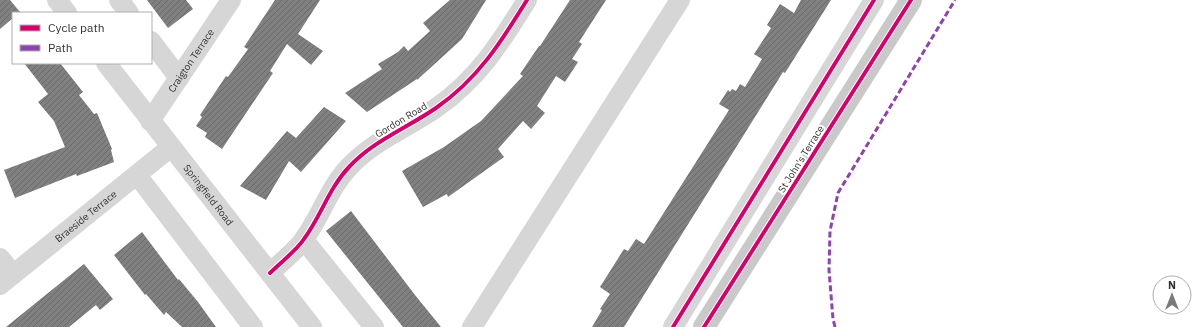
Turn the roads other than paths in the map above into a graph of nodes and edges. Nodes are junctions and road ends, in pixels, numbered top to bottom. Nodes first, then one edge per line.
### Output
1 (57, 0) edge
2 (119, 0) edge
3 (231, 0) edge
4 (527, 0) edge
5 (680, 0) edge
6 (874, 0) edge
7 (911, 0) edge
8 (66, 12) edge
9 (128, 12) edge
10 (152, 42) edge
11 (107, 64) edge
12 (179, 78) junction
13 (150, 121) junction
14 (171, 147) junction
15 (137, 175) junction
16 (304, 240) junction
17 (0, 258) edge
18 (270, 273) junction
19 (6, 280) edge
20 (253, 327) edge
21 (312, 327) edge
22 (374, 327) edge
23 (472, 327) edge
24 (672, 327) edge
25 (704, 327) edge

1 - 8 street
2 - 9 street
3 - 12 street, Craigton Terrace
4 - 16 street, Gordon Road
5 - 23 street
6 - 24 street, St John's Terrace
7 - 25 main road, St John's Terrace
10 - 12 street
11 - 13 street, Springfield Road
12 - 13 street, Craigton Terrace
13 - 14 street, Springfield Road
14 - 15 street, Braeside Terrace
14 - 18 street, Springfield Road
15 - 19 street, Braeside Terrace
15 - 20 street
16 - 18 street, Gordon Road
16 - 22 street
17 - 19 street
18 - 21 street, Springfield Road

